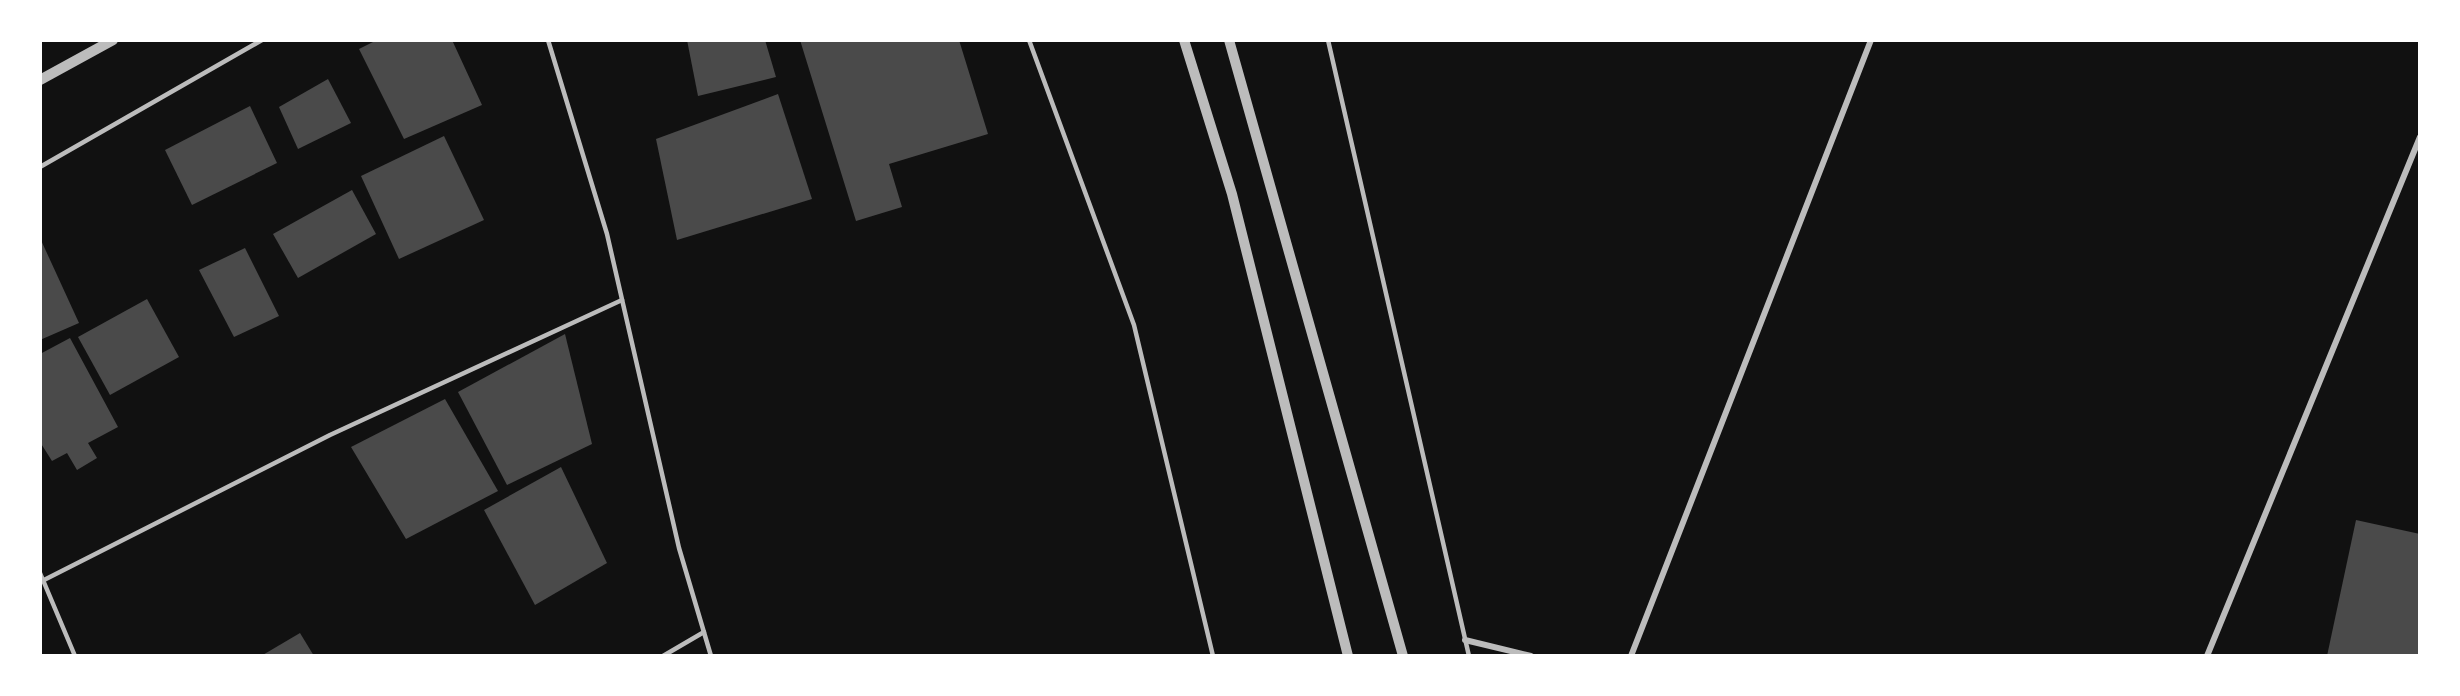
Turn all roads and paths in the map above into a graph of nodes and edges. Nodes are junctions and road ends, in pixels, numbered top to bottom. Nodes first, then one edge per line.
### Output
1 (113, 40) edge
2 (262, 40) edge
3 (548, 40) edge
4 (1029, 40) edge
5 (1184, 40) edge
6 (1229, 40) edge
7 (1328, 40) edge
8 (1871, 40) edge
9 (40, 80) edge
10 (2420, 137) edge
11 (40, 167) edge
12 (622, 300) junction
13 (40, 573) edge
14 (44, 580) junction
15 (704, 632) junction
16 (1465, 640) junction
17 (75, 656) edge
18 (663, 656) edge
19 (711, 656) edge
20 (1213, 656) edge
21 (1348, 656) edge
22 (1403, 656) edge
23 (1469, 656) edge
24 (1531, 656) edge
25 (1631, 656) edge
26 (2207, 656) edge

1 - 9 street
2 - 11 lane
3 - 12 lane
4 - 20 lane
5 - 21 street
6 - 22 street
7 - 16 lane
8 - 25 street
10 - 26 street
12 - 14 lane
12 - 15 lane
13 - 14 lane
14 - 17 lane
15 - 18 lane
15 - 19 lane
16 - 23 lane
16 - 24 street

